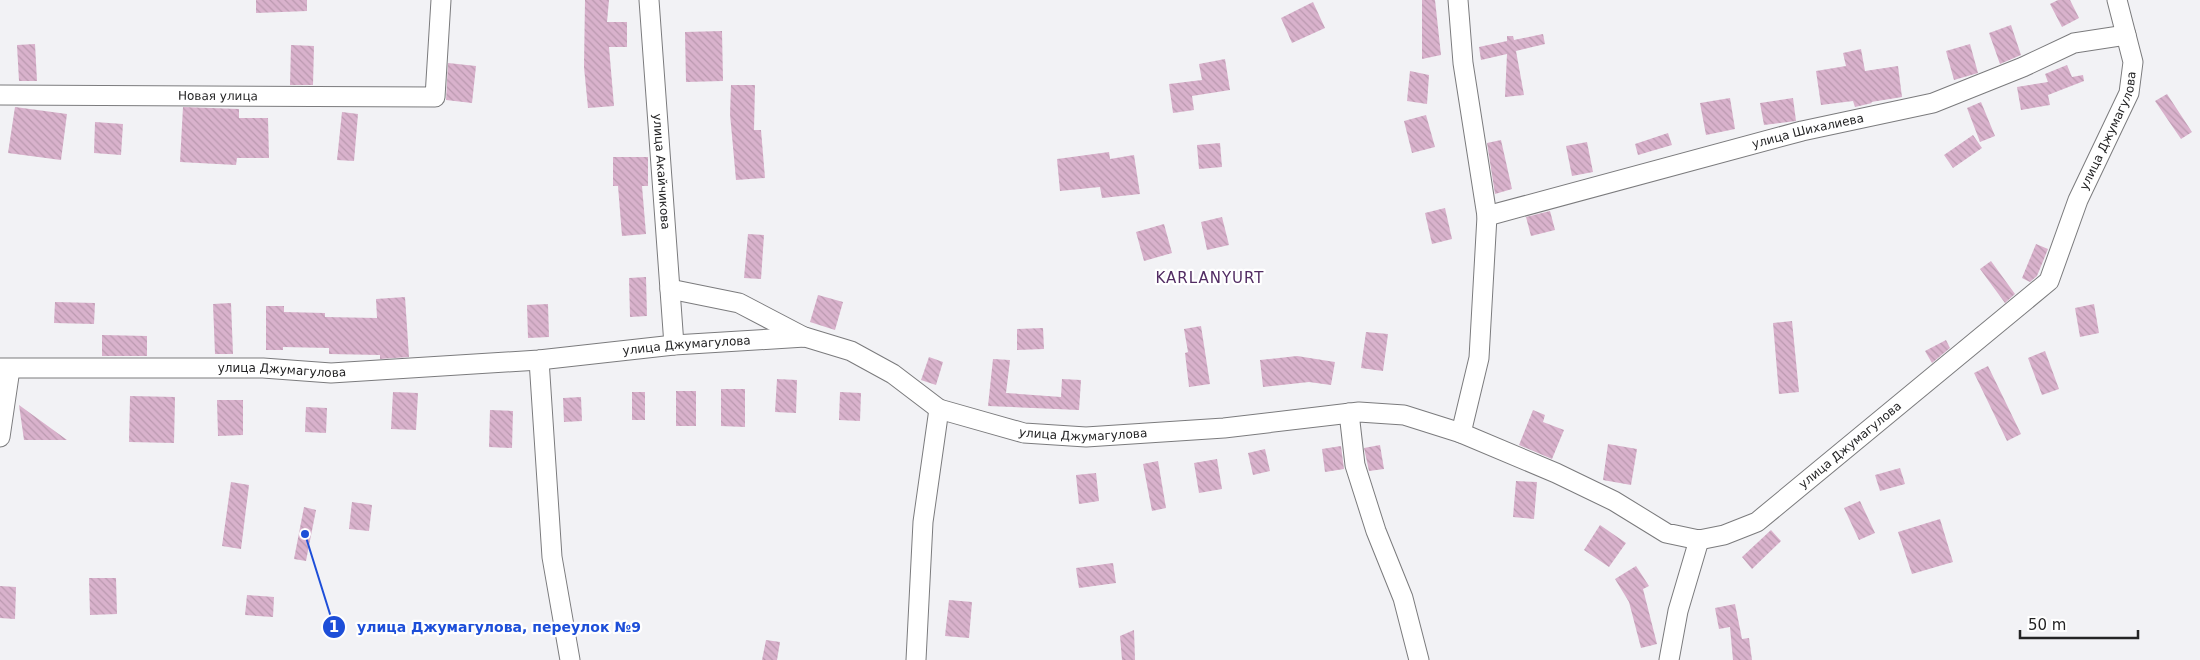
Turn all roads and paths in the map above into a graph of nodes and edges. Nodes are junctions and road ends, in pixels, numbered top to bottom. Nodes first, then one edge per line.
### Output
1 (441, 0) edge
2 (649, 0) edge
3 (1458, 0) edge
4 (2117, 0) edge
5 (2126, 35) junction
6 (0, 95) edge
7 (1487, 216) junction
8 (670, 289) junction
9 (805, 338) junction
10 (674, 345) junction
11 (539, 360) junction
12 (5, 368) edge
13 (939, 409) junction
14 (1349, 413) junction
15 (1461, 433) junction
16 (0, 437) edge
17 (1699, 540) junction
18 (570, 660) edge
19 (916, 660) edge
20 (1419, 660) edge
21 (1669, 660) edge

1 - 6 street, Новая улица
2 - 8 street, улица Акайчикова
3 - 7 street
4 - 5 street, улица Джумагулова
5 - 7 street, улица Шихалиева
5 - 17 street, улица Джумагулова
7 - 15 street
8 - 9 street
8 - 10 street, улица Акайчикова
9 - 10 street, улица Джумагулова
9 - 13 street, улица Джумагулова
10 - 11 street, улица Джумагулова
11 - 12 street, улица Джумагулова
11 - 18 street
12 - 16 street
13 - 14 street, улица Джумагулова
13 - 19 street
14 - 15 street, улица Джумагулова
14 - 20 street
15 - 17 street, улица Джумагулова
17 - 21 street

